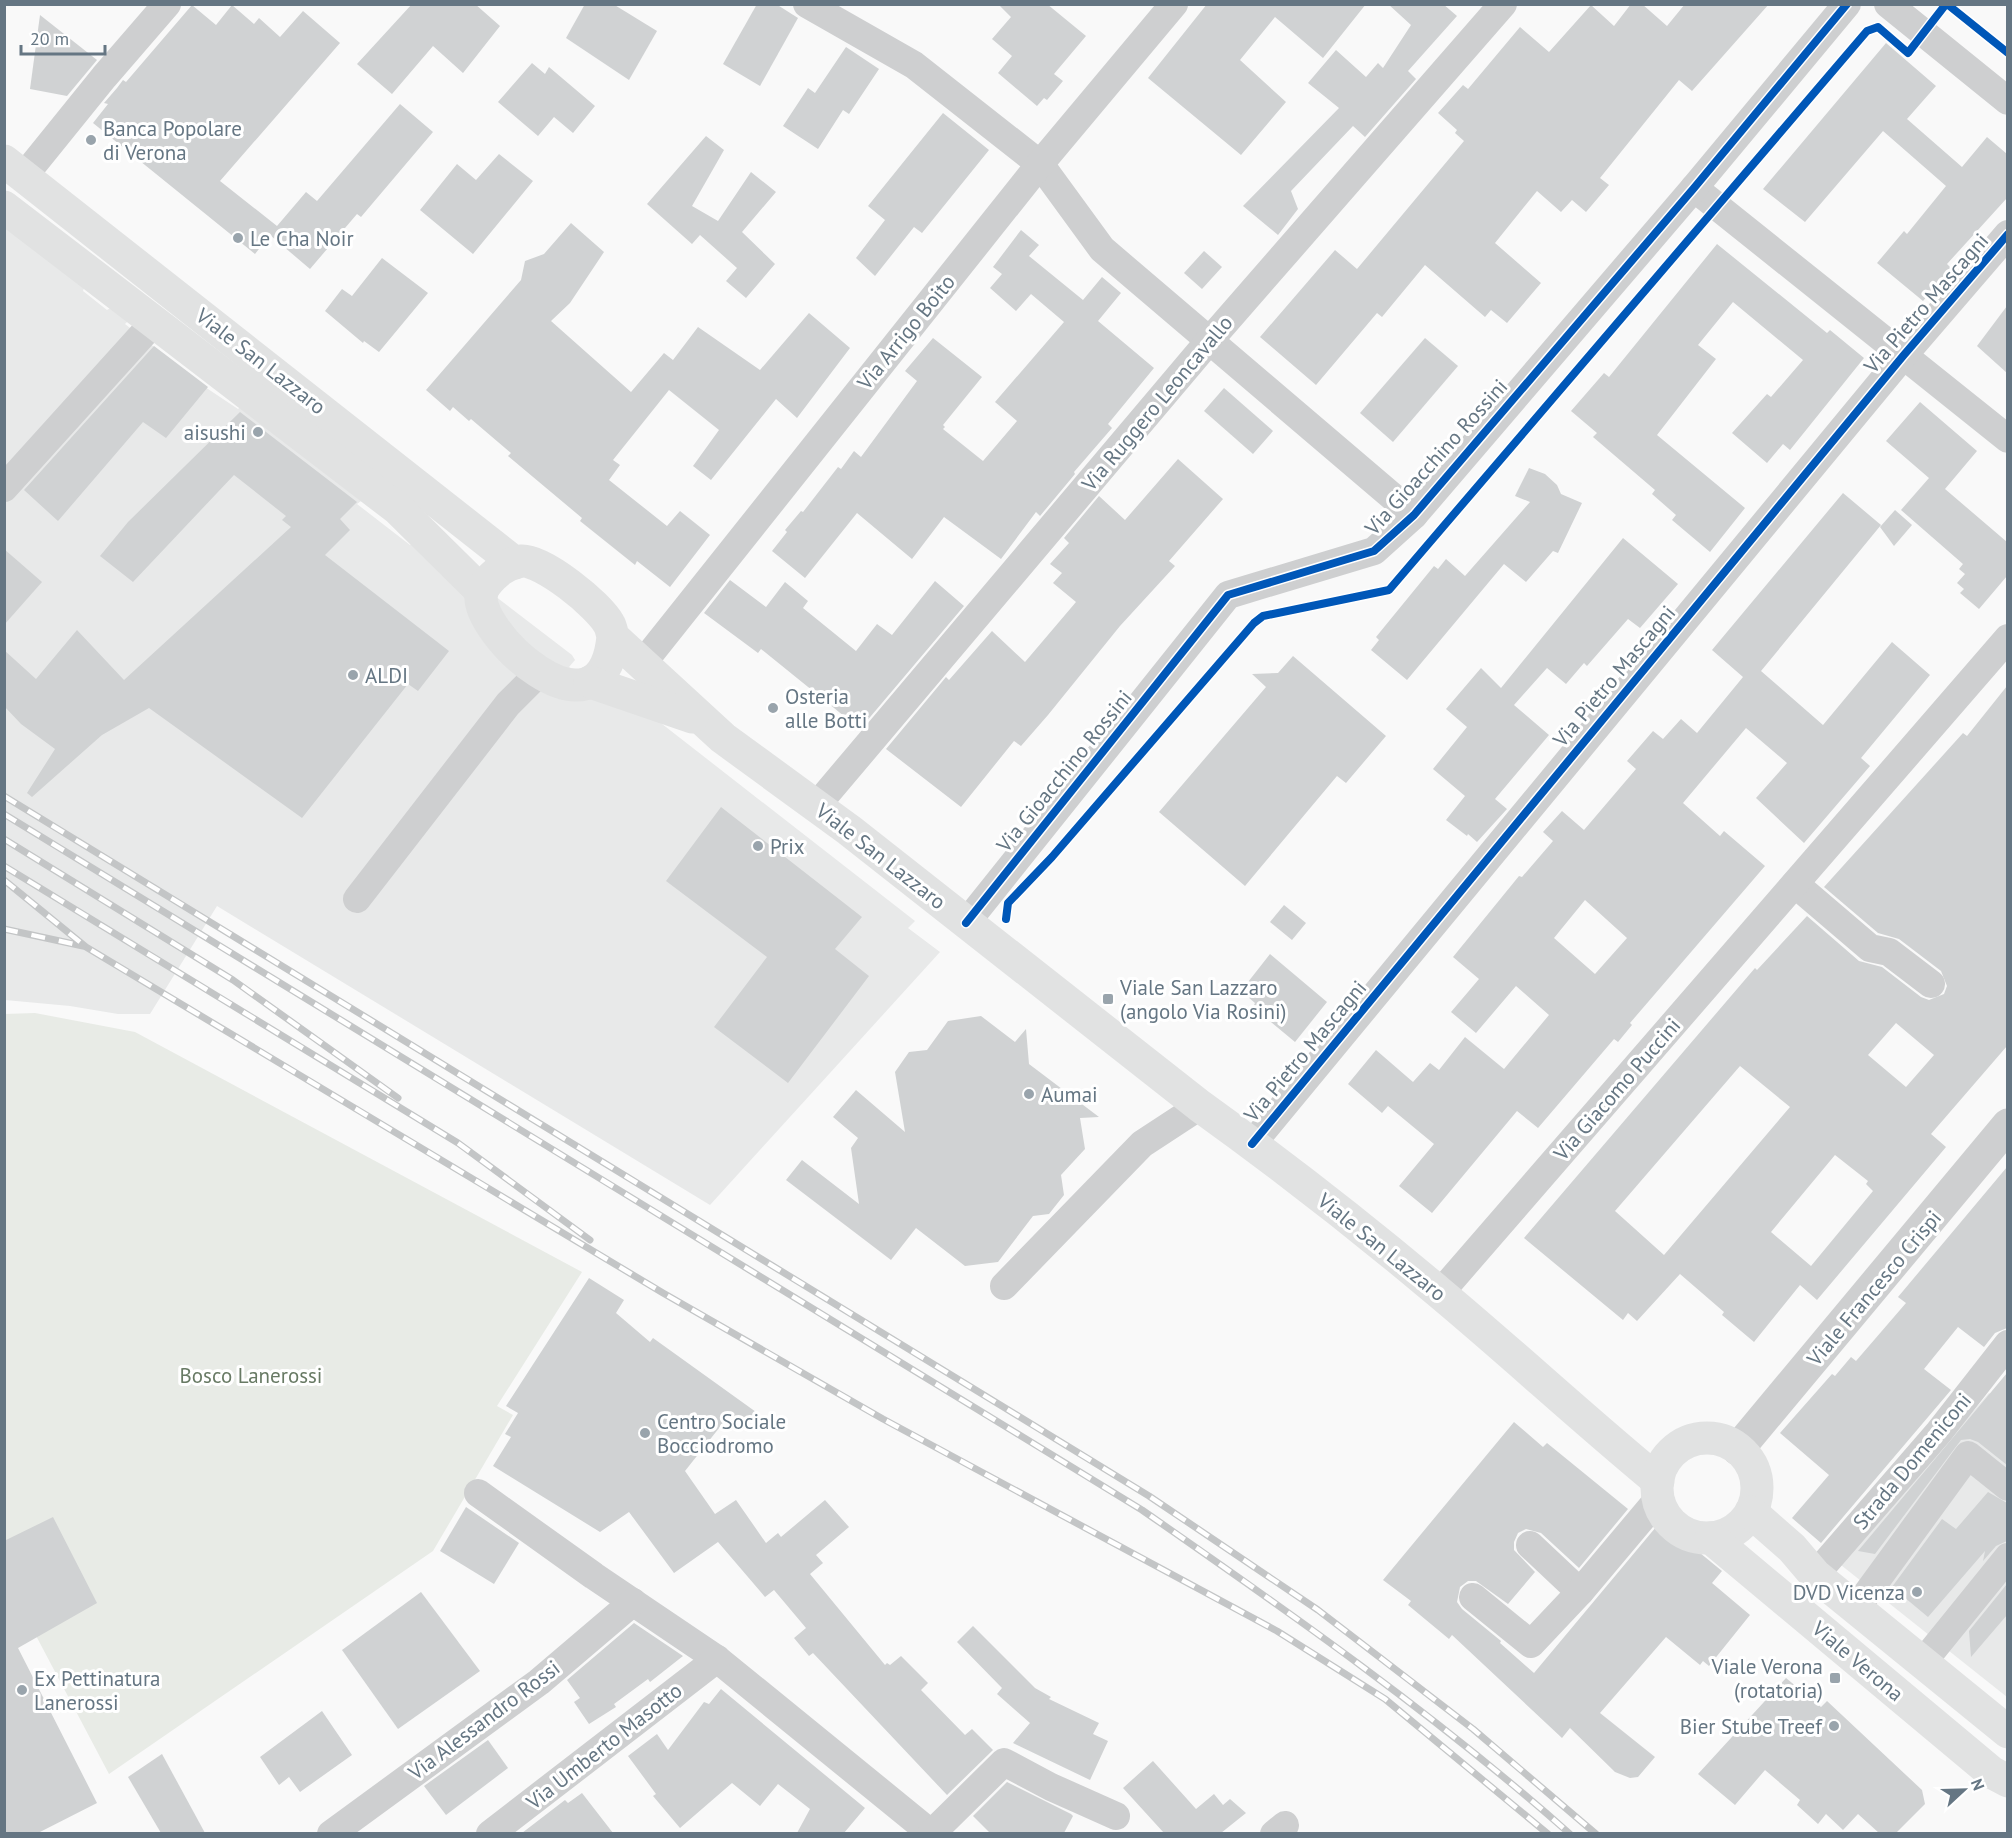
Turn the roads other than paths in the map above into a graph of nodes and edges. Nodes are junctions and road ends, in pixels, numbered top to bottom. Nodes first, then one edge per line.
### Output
1 (167, 4) edge
2 (807, 4) edge
3 (1174, 4) edge
4 (1503, 4) edge
5 (1847, 4) edge
6 (1888, 4) edge
7 (2007, 101) edge
8 (1040, 164) junction
9 (14, 169) edge
10 (1694, 188) junction
11 (4, 207) edge
12 (2007, 234) edge
13 (156, 321) junction
14 (1209, 342) junction
15 (1903, 356) junction
16 (2007, 439) edge
17 (4, 488) edge
18 (1414, 515) junction
19 (515, 563) junction
20 (482, 592) junction
21 (613, 637) junction
22 (2007, 638) edge
23 (529, 664) junction
24 (642, 664) junction
25 (590, 682) junction
26 (703, 721) junction
27 (817, 805) junction
28 (1795, 884) junction
29 (357, 899) dead end
30 (966, 923) junction
31 (1931, 984) dead end
32 (1200, 1106) junction
33 (2007, 1125) edge
34 (1252, 1144) junction
35 (1004, 1286) dead end
36 (1440, 1293) junction
37 (2007, 1344) edge
38 (1738, 1449) junction
39 (1662, 1478) junction
40 (2007, 1487) edge
41 (478, 1493) dead end
42 (1751, 1512) junction
43 (1710, 1538) junction
44 (1530, 1545) dead end
45 (2007, 1557) edge
46 (1815, 1575) junction
47 (1580, 1592) junction
48 (1473, 1597) dead end
49 (633, 1602) junction
50 (1857, 1607) junction
51 (717, 1659) junction
52 (1923, 1662) junction
53 (2007, 1732) edge
54 (2002, 1781) edge
55 (1116, 1816) dead end
56 (331, 1833) edge
57 (490, 1833) edge
58 (932, 1833) edge

1 - 9 street
2 - 8 street
3 - 8 street, Via Arrigo Boito
4 - 14 street, Via Ruggero Leoncavallo
5 - 10 street, Via Gioacchino Rossini
6 - 7 street
8 - 14 street
8 - 24 street, Via Arrigo Boito
9 - 19 main road, Viale San Lazzaro
10 - 15 street
10 - 18 street, Via Gioacchino Rossini
11 - 13 main road, Viale San Lazzaro
12 - 15 street, Via Pietro Mascagni
13 - 17 street
13 - 20 main road, Viale San Lazzaro
14 - 18 street
14 - 27 street, Via Ruggero Leoncavallo
15 - 16 street
15 - 34 street, Via Pietro Mascagni
18 - 30 street, Via Gioacchino Rossini
19 - 20 main road
19 - 21 main road, Viale San Lazzaro
20 - 23 main road, Viale San Lazzaro
21 - 24 main road, Viale San Lazzaro
21 - 25 main road
22 - 28 street, Via Giacomo Puccini
23 - 25 main road, Viale San Lazzaro
23 - 29 street
24 - 26 main road, Viale San Lazzaro
25 - 26 main road, Viale San Lazzaro
26 - 27 main road, Viale San Lazzaro
27 - 30 main road, Viale San Lazzaro
28 - 31 street
28 - 36 street, Via Giacomo Puccini
30 - 32 main road, Viale San Lazzaro
32 - 34 main road, Viale San Lazzaro
32 - 35 street
33 - 38 street, Viale Francesco Crispi
34 - 36 main road, Viale San Lazzaro
36 - 39 main road, Viale San Lazzaro
37 - 46 street, Strada Domeniconi
38 - 39 main road
38 - 42 main road
39 - 43 main road
39 - 47 street
40 - 50 street, Viale Verona
41 - 49 street
42 - 43 main road
42 - 46 main road, Viale Verona
43 - 54 main road, Viale Verona
44 - 47 street
45 - 52 street, Viale Verona
46 - 50 main road, Viale Verona
47 - 48 street
49 - 51 street
49 - 56 street, Via Alessandro Rossi
50 - 52 main road, Viale Verona
51 - 57 street, Via Umberto Masotto
51 - 58 street
52 - 53 main road, Viale Verona
55 - 58 street

